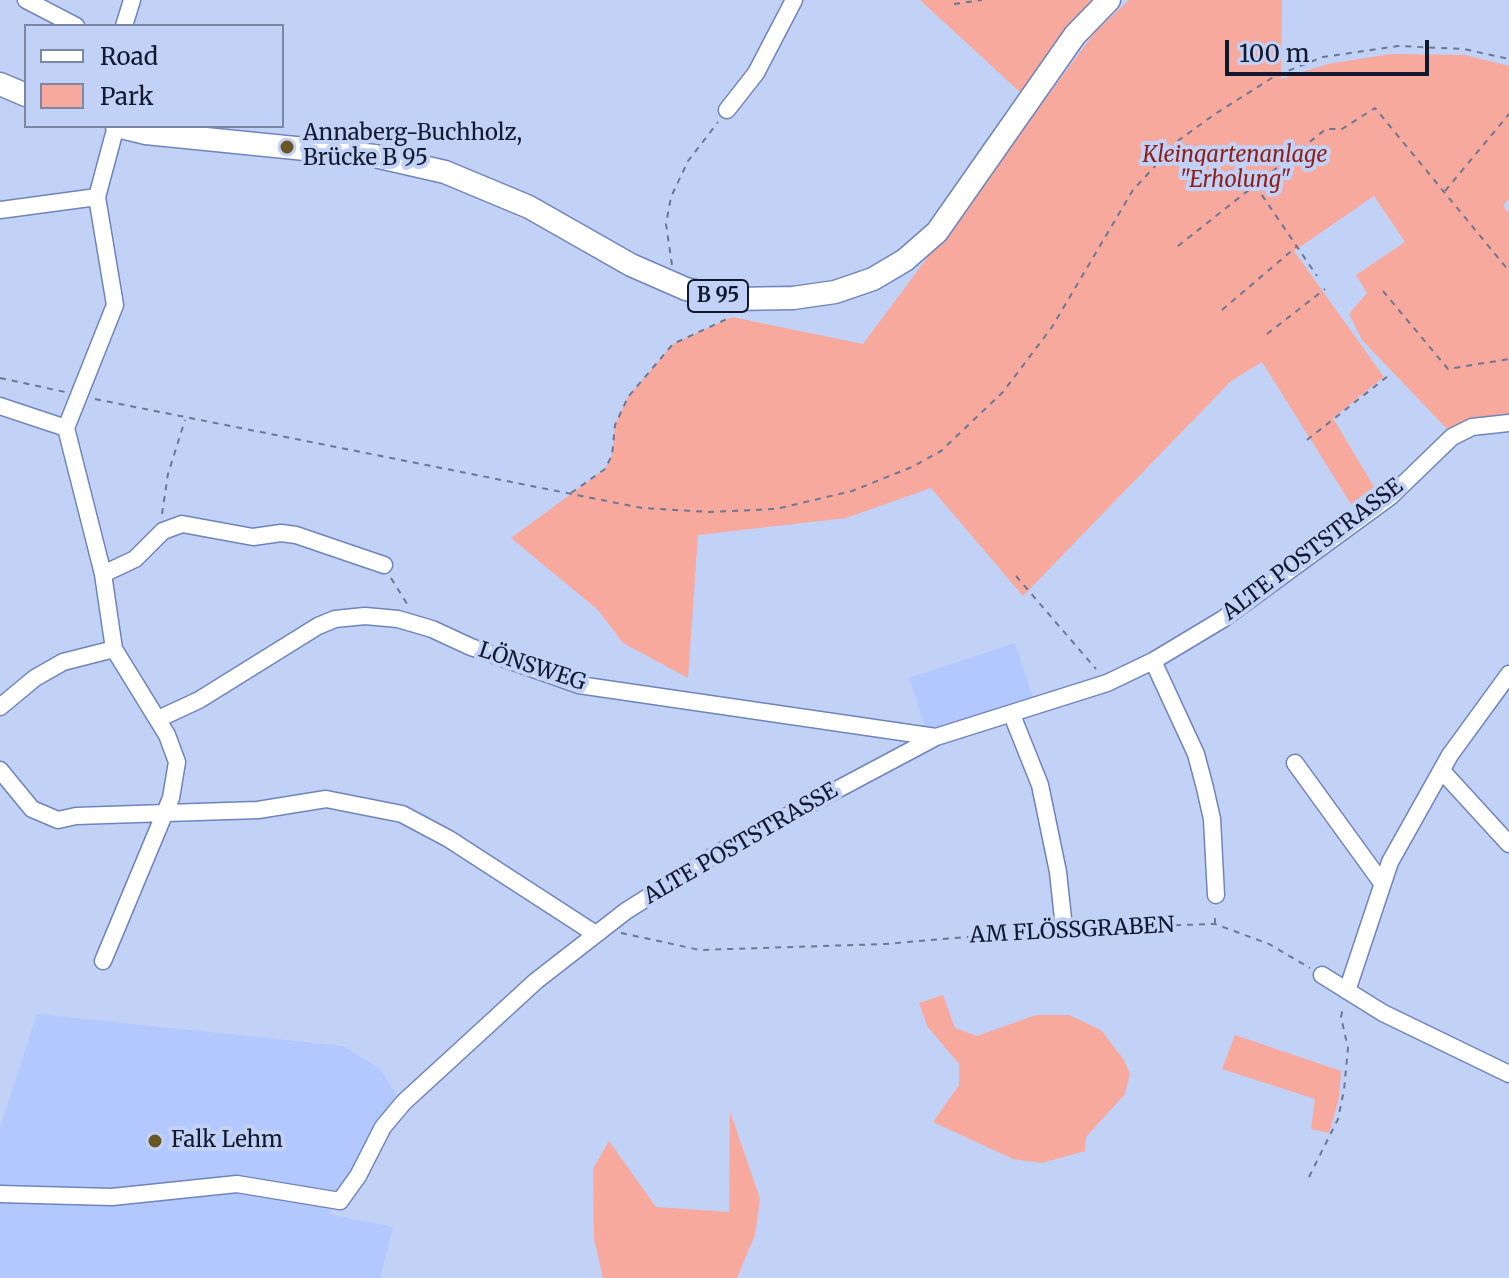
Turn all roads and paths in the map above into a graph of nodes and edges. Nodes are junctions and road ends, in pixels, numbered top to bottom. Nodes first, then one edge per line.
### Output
1 (26, 0) edge
2 (132, 0) edge
3 (794, 0) edge
4 (982, 0) edge
5 (1109, 0) edge
6 (954, 4) dead end
7 (72, 24) edge
8 (125, 24) edge
9 (1509, 59) edge
10 (727, 110) joint
11 (1509, 114) edge
12 (116, 128) edge
13 (125, 128) edge
14 (1255, 184) junction
15 (1445, 192) junction
16 (97, 197) junction
17 (0, 210) edge
18 (1178, 246) dead end
19 (1297, 246) junction
20 (1509, 271) edge
21 (1317, 276) dead end
22 (668, 281) junction
23 (1325, 289) dead end
24 (1383, 291) dead end
25 (733, 299) junction
26 (1222, 310) dead end
27 (1267, 334) dead end
28 (1509, 359) edge
29 (1388, 376) dead end
30 (0, 378) edge
31 (77, 394) dead end
32 (91, 398) dead end
33 (0, 406) edge
34 (185, 418) junction
35 (1509, 423) edge
36 (66, 428) junction
37 (1307, 440) dead end
38 (568, 495) junction
39 (163, 531) junction
40 (384, 565) joint
41 (103, 574) junction
42 (1016, 576) dead end
43 (420, 625) junction
44 (114, 649) junction
45 (1153, 661) junction
46 (1509, 674) edge
47 (1107, 683) junction
48 (0, 707) edge
49 (1012, 715) junction
50 (158, 719) junction
51 (936, 737) junction
52 (1295, 763) dead end
53 (0, 770) edge
54 (1443, 772) junction
55 (162, 815) junction
56 (1509, 844) edge
57 (1382, 883) junction
58 (1216, 895) dead end
59 (1064, 928) junction
60 (597, 931) junction
61 (103, 961) dead end
62 (1322, 975) joint
63 (1347, 991) junction
64 (1509, 1074) edge
65 (1309, 1177) dead end
66 (0, 1194) edge

1 - 7 street
2 - 8 street
3 - 10 street
4 - 6 path
5 - 25 main road, B 95
9 - 38 path
10 - 22 path
11 - 15 path
12 - 16 street
13 - 22 main road, B 95
14 - 15 path
14 - 18 path
14 - 19 path
15 - 20 path
16 - 17 street
16 - 36 street
19 - 21 path
19 - 26 path
22 - 25 main road, B 95
23 - 27 path
24 - 28 path
25 - 38 path
29 - 37 path
30 - 31 path
32 - 34 path
33 - 36 street
34 - 38 path
34 - 39 path
35 - 45 street, ALTE POSTSTRASSE
36 - 41 street
39 - 40 street
39 - 41 street
40 - 43 path
41 - 44 street
42 - 47 path
43 - 50 street, LÖNSWEG
43 - 51 street, LÖNSWEG
44 - 48 street
44 - 50 street
45 - 47 street, ALTE POSTSTRASSE
45 - 58 street
46 - 54 street
47 - 49 street, ALTE POSTSTRASSE
49 - 51 street, ALTE POSTSTRASSE
49 - 59 street
50 - 55 street
51 - 60 street, ALTE POSTSTRASSE
52 - 57 street
53 - 55 street
54 - 56 street
54 - 57 street
55 - 60 street
55 - 61 street
57 - 63 street
59 - 60 path, AM FLÖSSGRABEN
59 - 62 path, AM FLÖSSGRABEN
60 - 66 street, ALTE POSTSTRASSE
62 - 63 street
63 - 64 street
63 - 65 path

